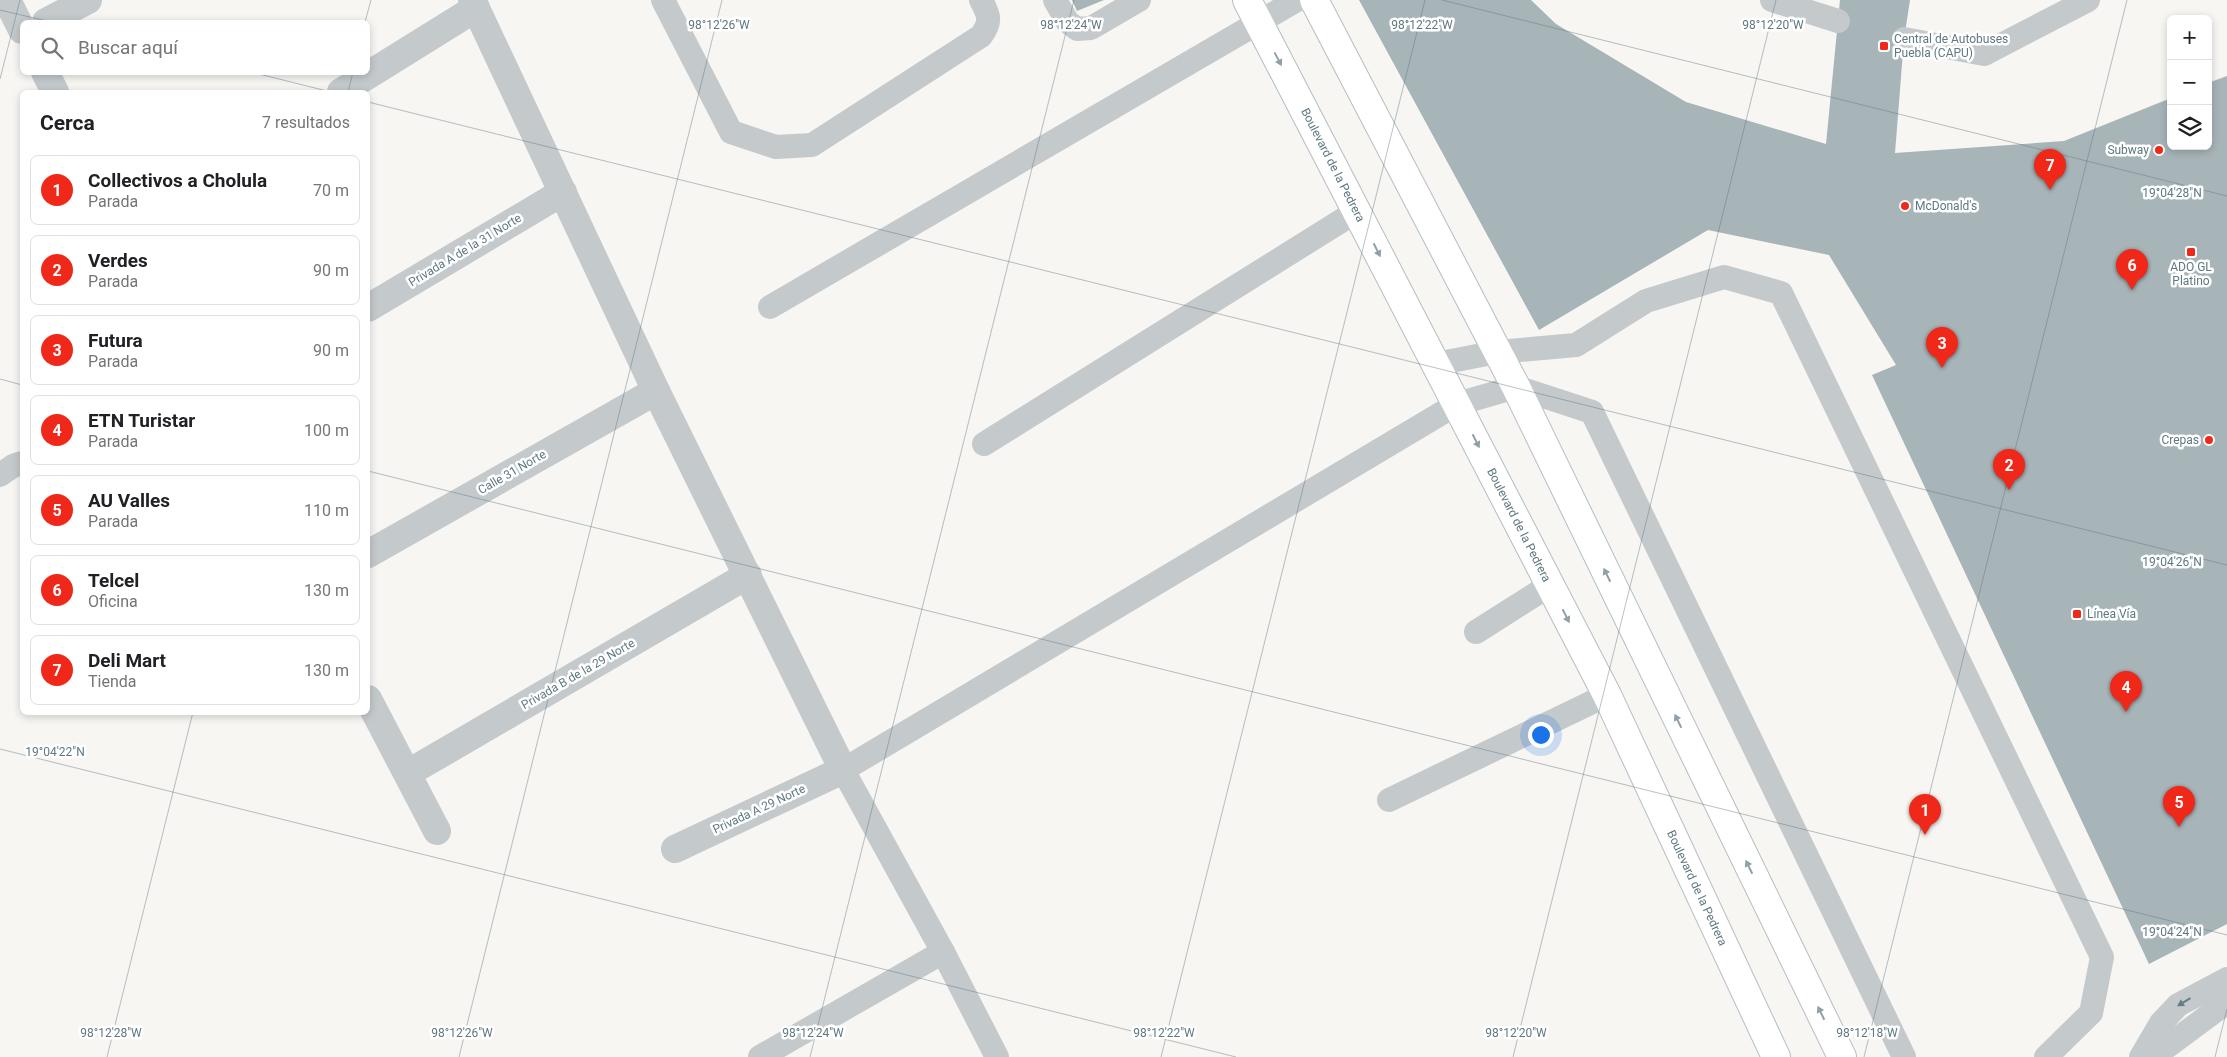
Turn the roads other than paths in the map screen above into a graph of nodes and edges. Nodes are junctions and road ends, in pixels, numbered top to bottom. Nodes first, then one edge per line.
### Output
1 (7, 0) edge
2 (88, 0) edge
3 (663, 0) edge
4 (981, 0) edge
5 (1055, 0) edge
6 (1139, 0) edge
7 (1297, 0) edge
8 (1314, 0) edge
9 (1772, 0) edge
10 (2088, 0) edge
11 (474, 4) edge
12 (1253, 11) edge
13 (50, 20) edge
14 (1838, 21) dead end
15 (20, 26) edge
16 (1904, 39) dead end
17 (370, 73) edge
18 (46, 75) edge
19 (367, 75) edge
20 (54, 90) edge
21 (344, 90) edge
22 (563, 192) junction
23 (1357, 211) junction
24 (370, 307) edge
25 (770, 308) dead end
26 (1497, 352) junction
27 (1436, 364) junction
28 (1516, 387) junction
29 (656, 391) junction
30 (1457, 404) junction
31 (984, 444) dead end
32 (20, 464) edge
33 (0, 475) edge
34 (370, 553) edge
35 (748, 575) junction
36 (1550, 585) junction
37 (1476, 632) dead end
38 (1607, 695) junction
39 (370, 704) edge
40 (843, 770) junction
41 (408, 773) junction
42 (1389, 800) dead end
43 (438, 831) dead end
44 (674, 849) dead end
45 (944, 952) junction
46 (2227, 979) edge
47 (2227, 1002) edge
48 (995, 1056) edge
49 (760, 1057) edge
50 (1776, 1057) edge
51 (1842, 1057) edge
52 (1904, 1057) edge
53 (2046, 1057) edge
54 (2141, 1057) edge
55 (2153, 1057) edge

1 - 15 street
2 - 13 street
3 - 4 lane
5 - 6 lane
7 - 12 lane
8 - 26 street
9 - 14 lane
10 - 16 lane
11 - 17 street
11 - 22 street
12 -> 23 street, Boulevard de la Pedrera
12 - 25 lane
18 - 20 street
19 - 21 street
22 - 24 street, Privada A de la 31 Norte
22 - 29 street
23 -> 27 street, Boulevard de la Pedrera
23 - 31 lane
26 - 27 lane
26 - 28 street
26 - 53 lane
27 - 30 street, Boulevard de la Pedrera
28 - 30 lane
51 -> 28 street
28 - 52 lane
29 - 34 street, Calle 31 Norte
29 - 35 street
30 -> 36 street, Boulevard de la Pedrera
30 - 40 lane
32 - 33 lane
35 - 40 street
35 - 41 street, Privada B de la 29 Norte
36 - 37 lane
36 -> 38 street, Boulevard de la Pedrera
38 - 42 lane
38 - 50 street, Boulevard de la Pedrera
39 - 41 street
40 - 44 street, Privada A 29 Norte
40 - 45 lane
41 - 43 street
45 - 48 lane
45 - 49 lane
46 -> 54 lane
47 - 55 lane

